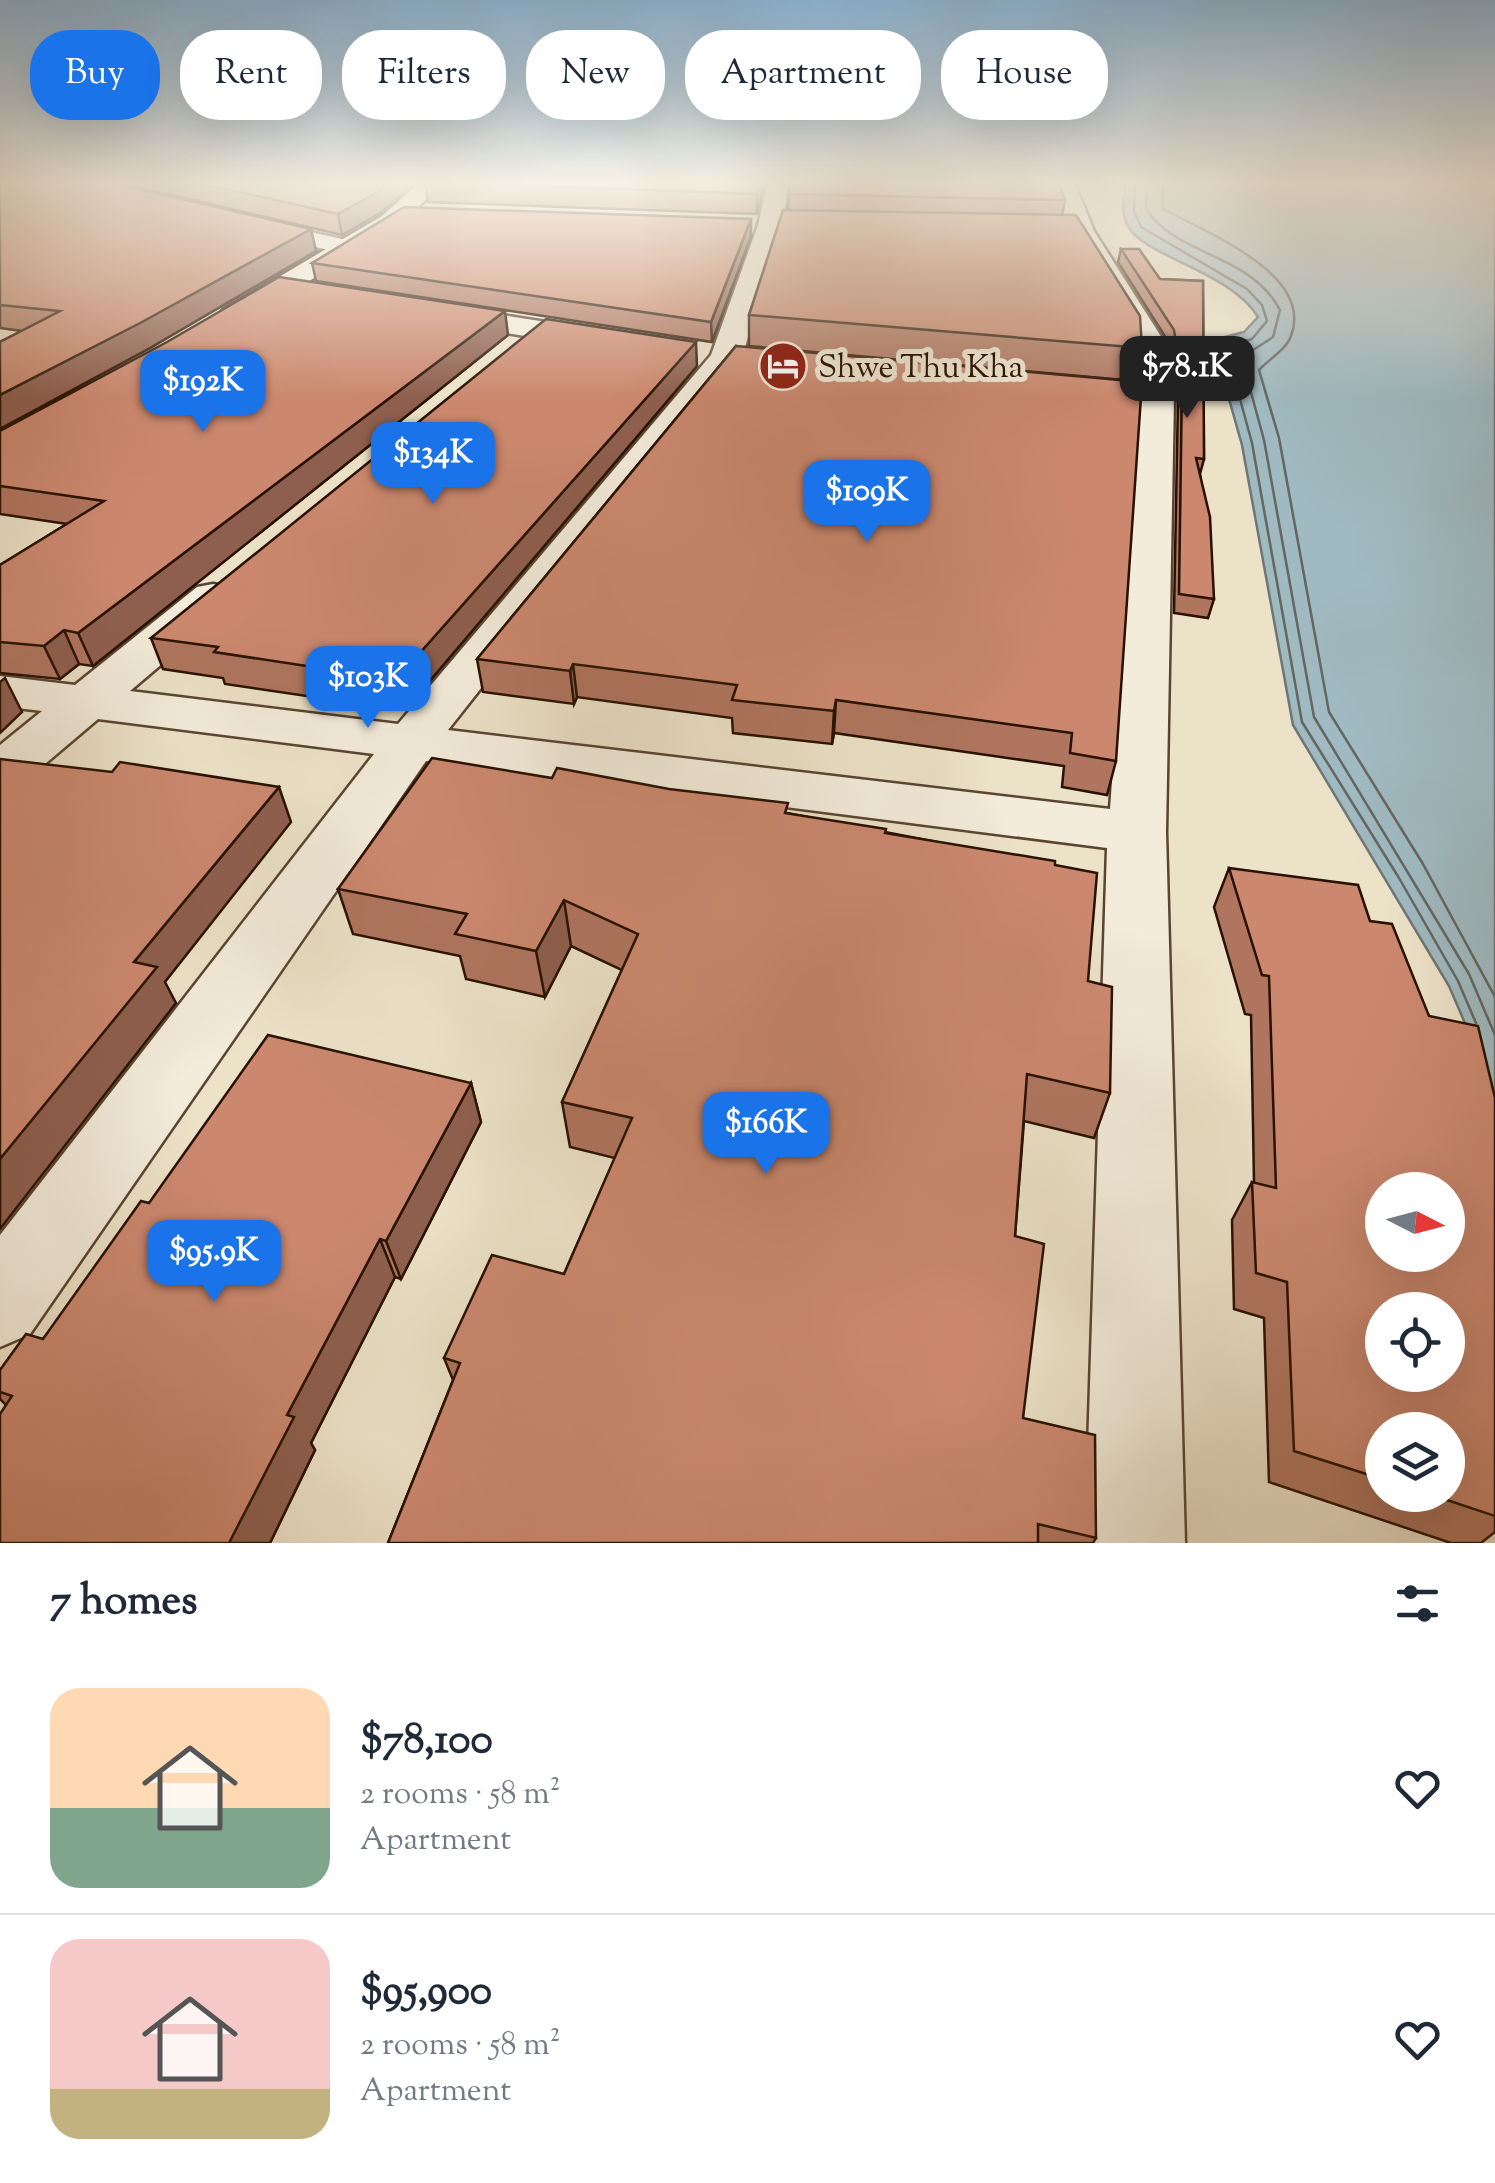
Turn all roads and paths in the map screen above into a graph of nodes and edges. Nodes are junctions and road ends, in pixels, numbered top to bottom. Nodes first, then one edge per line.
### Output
1 (335, 254) edge
2 (759, 254) edge
3 (1089, 254) edge
4 (282, 288) junction
5 (318, 294) edge
6 (410, 309) edge
7 (214, 328) edge
8 (539, 330) junction
9 (632, 344) edge
10 (494, 368) edge
11 (236, 578) edge
12 (0, 691) edge
13 (84, 703) junction
14 (410, 744) junction
15 (0, 773) edge
16 (1137, 832) junction
17 (0, 1304) edge
18 (1135, 1543) edge

1 - 4 street
2 - 14 street
3 - 16 street
4 - 5 street
4 - 7 street
6 - 8 street
8 - 9 street
8 - 10 street
11 - 13 street
12 - 13 street
13 - 14 street
13 - 15 street
14 - 16 street
14 - 17 street
16 - 18 street

